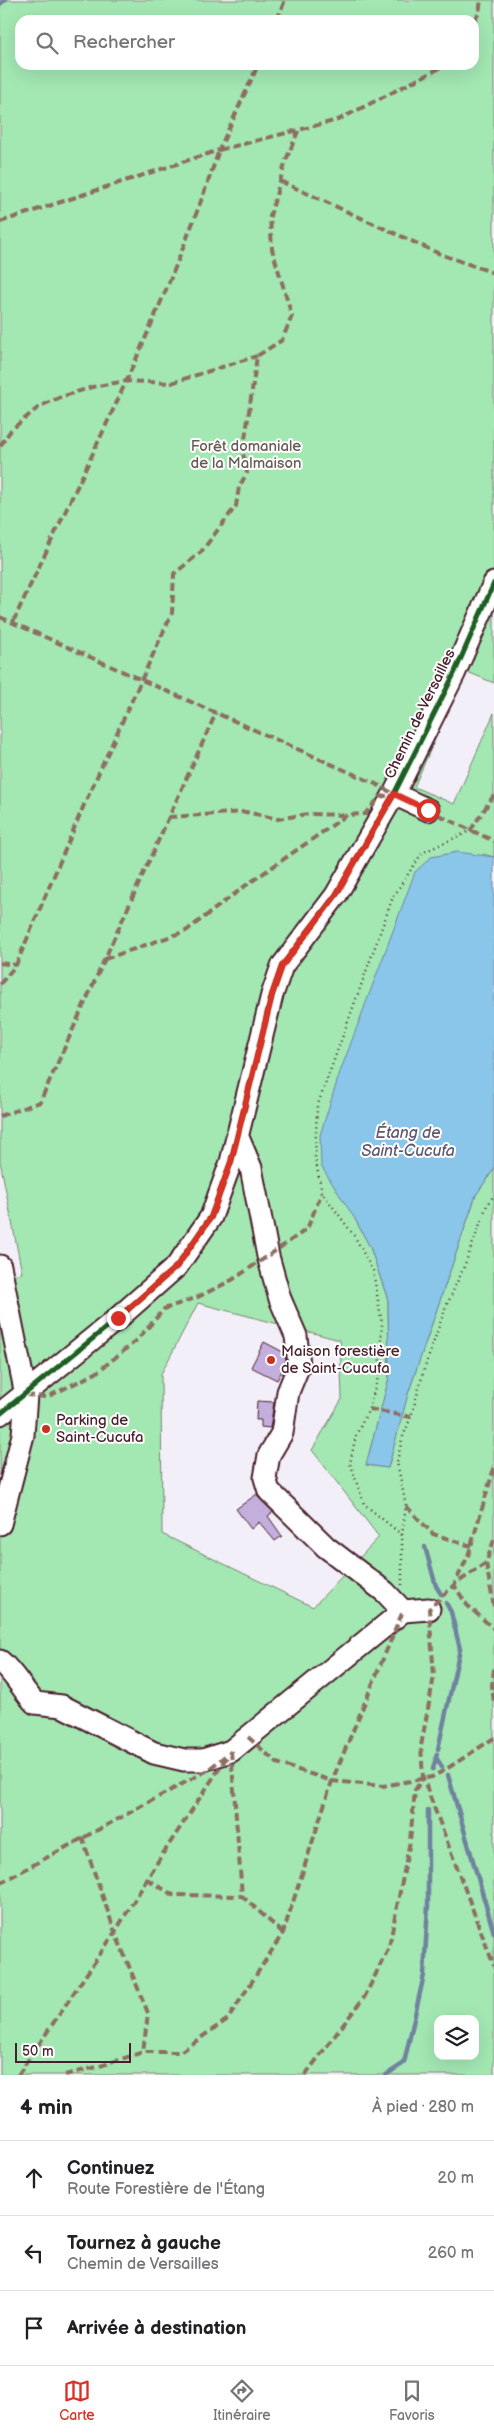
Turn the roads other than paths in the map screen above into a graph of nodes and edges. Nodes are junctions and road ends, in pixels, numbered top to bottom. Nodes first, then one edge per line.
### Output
1 (494, 583) edge
2 (394, 794) junction
3 (428, 810) dead end
4 (237, 1135) junction
5 (0, 1266) edge
6 (26, 1395) junction
7 (0, 1414) edge
8 (0, 1524) edge
9 (429, 1609) dead end
10 (403, 1612) junction
11 (0, 1660) edge

1 - 2 street, Chemin de Versailles
2 - 3 street
2 - 4 street, Chemin de Versailles
4 - 6 street, Chemin de Versailles
4 - 10 street
5 - 6 street
6 - 7 street, Chemin de Versailles
6 - 8 street
9 - 10 street
10 - 11 street

